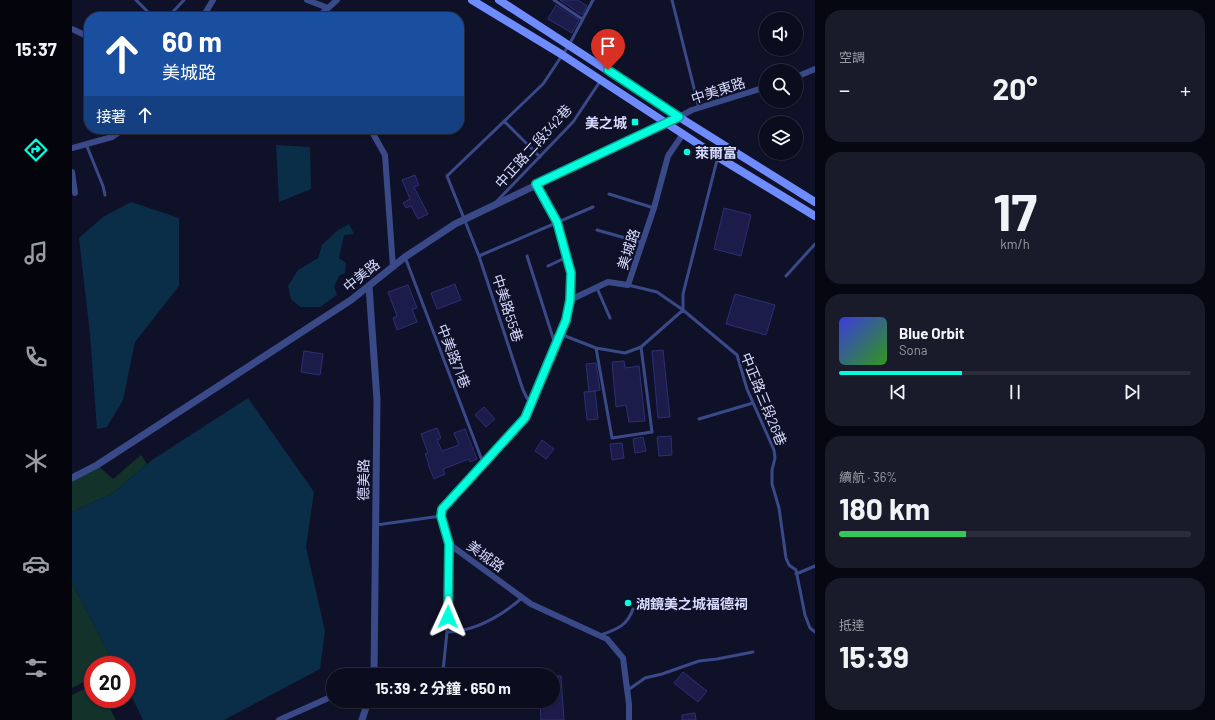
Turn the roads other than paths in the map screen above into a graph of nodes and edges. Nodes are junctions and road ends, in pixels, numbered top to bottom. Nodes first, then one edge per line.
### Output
1 (136, 0) edge
2 (184, 0) edge
3 (213, 0) edge
4 (307, 0) edge
5 (336, 0) edge
6 (472, 0) edge
7 (499, 0) edge
8 (554, 0) edge
9 (593, 0) edge
10 (672, 0) edge
11 (328, 8) junction
12 (148, 12) edge
13 (173, 12) edge
14 (206, 12) edge
15 (324, 12) edge
16 (582, 19) junction
17 (72, 29) edge
18 (84, 34) edge
19 (568, 45) junction
20 (561, 54) junction
21 (815, 69) edge
22 (803, 74) edge
23 (601, 80) junction
24 (759, 89) edge
25 (699, 108) junction
26 (679, 117) junction
27 (504, 121) junction
28 (667, 123) junction
29 (116, 134) edge
30 (373, 134) edge
31 (684, 134) junction
32 (86, 144) junction
33 (725, 146) junction
34 (72, 148) edge
35 (540, 157) junction
36 (718, 157) junction
37 (72, 172) edge
38 (536, 184) junction
39 (75, 193) dead end
40 (609, 194) dead end
41 (105, 195) dead end
42 (815, 202) edge
43 (494, 205) junction
44 (593, 206) dead end
45 (654, 208) junction
46 (815, 216) edge
47 (465, 219) junction
48 (557, 222) junction
49 (597, 230) dead end
50 (643, 243) junction
51 (815, 244) edge
52 (479, 256) junction
53 (527, 256) dead end
54 (405, 257) junction
55 (567, 257) junction
56 (548, 266) dead end
57 (393, 267) junction
58 (786, 276) dead end
59 (628, 285) junction
60 (369, 286) junction
61 (597, 288) junction
62 (570, 300) junction
63 (683, 310) junction
64 (610, 318) dead end
65 (560, 334) junction
66 (555, 346) junction
67 (642, 346) junction
68 (596, 348) junction
69 (532, 402) junction
70 (753, 403) junction
71 (699, 419) dead end
72 (484, 463) junction
73 (72, 478) edge
74 (441, 516) junction
75 (376, 525) junction
76 (449, 544) junction
77 (815, 566) edge
78 (796, 574) junction
79 (522, 598) junction
80 (633, 609) dead end
81 (447, 632) junction
82 (815, 632) edge
83 (599, 636) junction
84 (754, 652) dead end
85 (374, 668) edge
86 (443, 668) edge
87 (628, 690) junction
88 (326, 699) edge
89 (366, 708) edge
90 (279, 720) edge
91 (362, 720) edge
92 (629, 720) edge

1 - 12 lane
2 - 13 lane
3 - 14 street
4 - 11 street
5 - 11 street
6 - 20 main road
7 - 19 main road
8 - 16 lane
9 - 16 lane
10 - 25 lane
11 - 15 street
16 - 19 lane
17 - 18 street
19 - 20 lane
19 - 26 main road
20 - 23 main road
20 - 27 lane
21 - 22 street
23 - 28 main road
23 - 35 lane, 中正路二段342巷
24 - 25 street, 中美東路
25 - 26 street, 中美東路
26 - 28 street, 中美路
26 - 33 main road
27 - 35 lane
27 - 47 lane, 中美路55巷
28 - 31 main road
28 - 38 street, 中美路
29 - 32 street
30 - 57 street
31 - 36 main road
31 - 45 street, 美城路
32 - 34 street
32 - 41 lane
33 - 36 lane
33 - 42 main road
35 - 43 lane, 中正路二段342巷
36 - 46 main road
36 - 63 lane
37 - 39 street
38 - 43 street, 中美路
38 - 48 lane
40 - 45 lane
43 - 47 street, 中美路
44 - 48 lane
45 - 50 street, 美城路
47 - 52 lane, 中美路55巷
47 - 54 street, 中美路
48 - 52 lane
48 - 55 lane
49 - 50 lane
50 - 59 street, 美城路
51 - 58 lane
52 - 69 lane, 中美路55巷
53 - 66 lane
54 - 57 street, 中美路
54 - 72 lane, 中美路71巷
55 - 56 lane
55 - 62 lane
57 - 60 street, 中美路
59 - 61 street, 美城路
59 - 63 lane, 中正路三段26巷
60 - 73 street, 中美路
60 - 75 street, 德美路
61 - 62 street, 美城路
61 - 64 lane
62 - 65 street
63 - 67 lane
63 - 70 lane, 中正路三段26巷
65 - 66 street
65 - 68 lane
66 - 69 street
67 - 68 lane
67 - 68 lane
69 - 72 street
70 - 71 lane
70 - 78 lane, 中正路三段26巷
72 - 74 street
74 - 75 lane
74 - 76 street, 美城路
75 - 85 street, 德美路
76 - 79 street, 美城路
76 - 81 lane
77 - 78 lane
78 - 82 lane, 中正路三段26巷
79 - 81 lane
79 - 83 street, 美城路
80 - 83 lane
81 - 86 lane
83 - 87 street, 美城路
84 - 87 lane
87 - 92 street, 美城路
88 - 90 street
89 - 91 street

